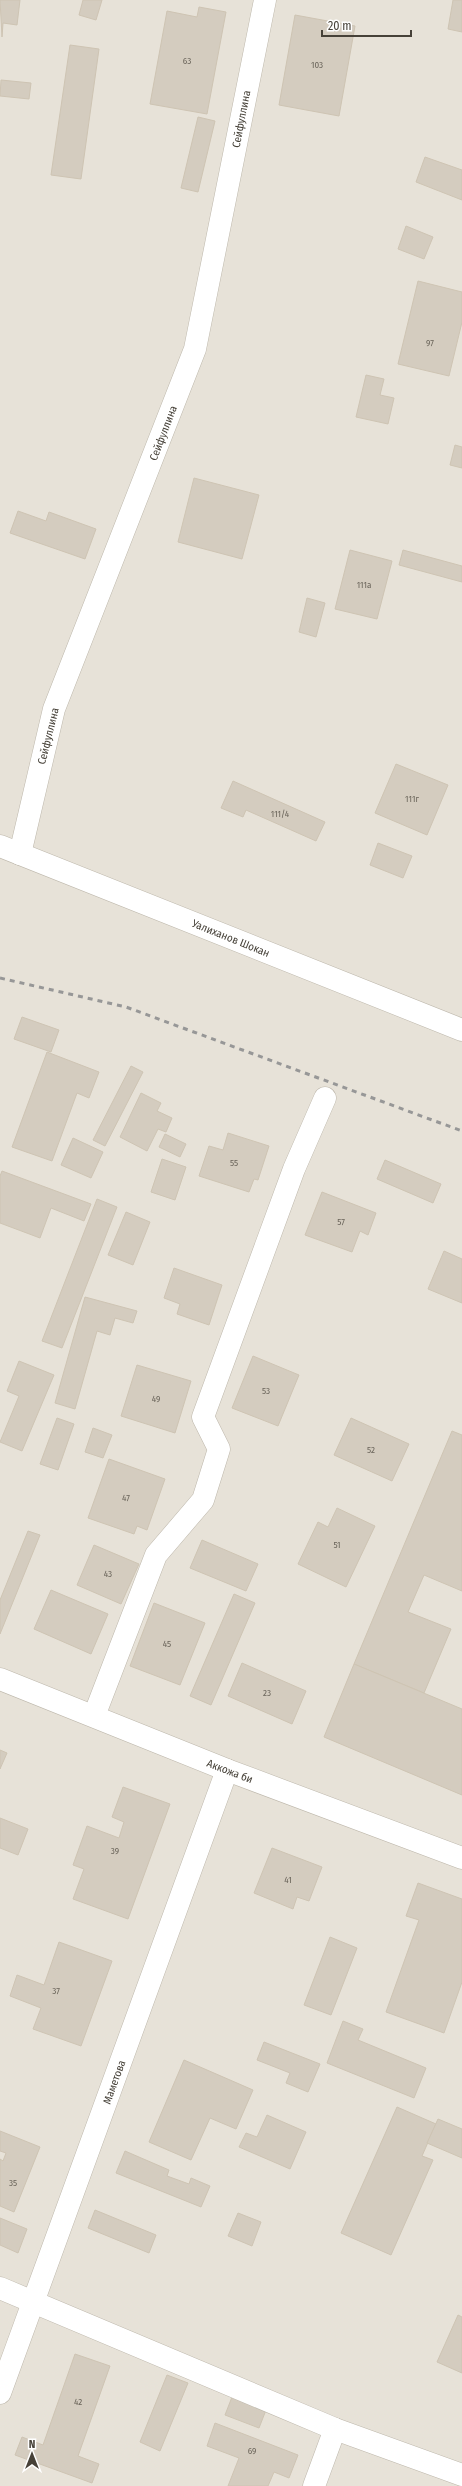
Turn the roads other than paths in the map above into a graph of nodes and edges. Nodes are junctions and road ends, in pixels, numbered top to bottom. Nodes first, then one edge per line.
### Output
1 (265, 0) edge
2 (0, 846) edge
3 (20, 854) junction
4 (462, 1030) edge
5 (325, 1098) dead end
6 (0, 1679) edge
7 (94, 1716) junction
8 (227, 1770) junction
9 (462, 1858) edge
10 (0, 2288) edge
11 (34, 2302) junction
12 (0, 2393) edge
13 (335, 2429) junction
14 (462, 2476) edge
15 (314, 2486) edge

1 - 3 street, Сейфуллина
2 - 3 street, Уалиханов Шокан
3 - 4 street, Уалиханов Шокан
5 - 7 street
6 - 7 street, Аккожа би
7 - 8 street, Аккожа би
8 - 9 street, Аккожа би
8 - 11 street, Маметова
10 - 11 street
11 - 12 street, Маметова
11 - 13 street
13 - 14 street
13 - 15 street

